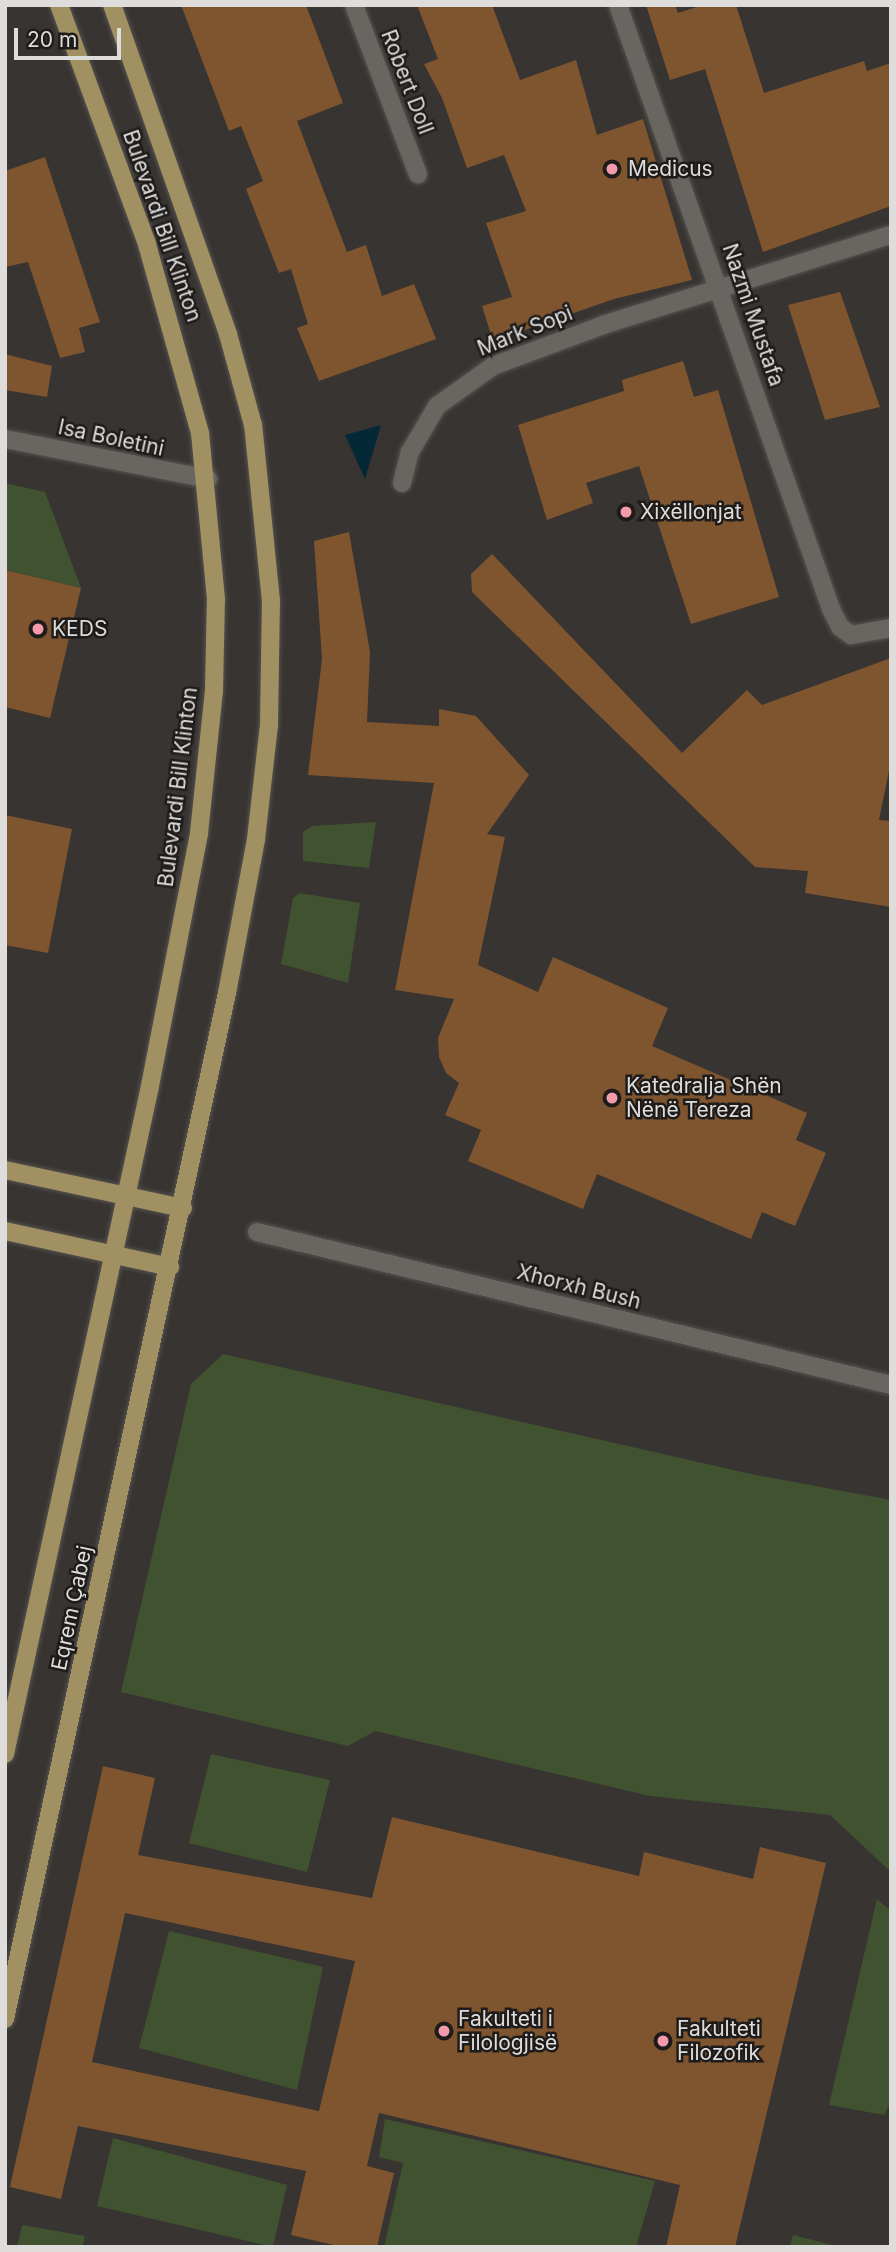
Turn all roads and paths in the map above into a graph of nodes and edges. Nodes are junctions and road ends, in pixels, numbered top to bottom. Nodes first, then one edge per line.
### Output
1 (59, 5) edge
2 (112, 5) edge
3 (354, 5) edge
4 (618, 5) edge
5 (418, 174) dead end
6 (891, 235) edge
7 (721, 289) junction
8 (5, 439) edge
9 (208, 479) junction
10 (402, 483) dead end
11 (891, 628) edge
12 (5, 1170) edge
13 (128, 1196) junction
14 (183, 1208) junction
15 (5, 1231) edge
16 (257, 1232) dead end
17 (115, 1255) junction
18 (170, 1267) junction
19 (891, 1385) edge
20 (5, 1754) edge
21 (5, 2019) edge

1 - 9 main road, Bulevardi Bill Klinton
2 - 14 main road, Bulevardi Bill Klinton
3 - 5 street, Robert Doll
4 - 7 street, Nazmi Mustafa
6 - 7 street, Mark Sopi
7 - 10 street, Mark Sopi
7 - 11 street, Nazmi Mustafa
8 - 9 street, Isa Boletini
9 - 13 main road, Bulevardi Bill Klinton
12 - 13 main road
13 - 14 main road
13 - 17 main road, Bulevardi Bill Klinton
14 - 18 main road, Eqrem Çabej
15 - 17 main road
16 - 19 street, Xhorxh Bush
17 - 18 main road
17 - 20 main road, Eqrem Çabej
18 - 21 main road, Eqrem Çabej

